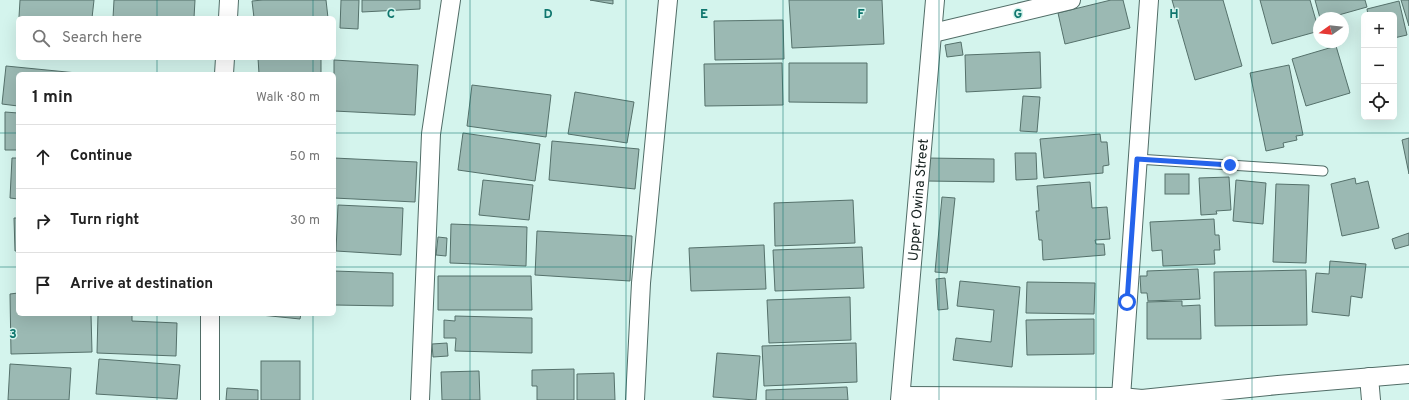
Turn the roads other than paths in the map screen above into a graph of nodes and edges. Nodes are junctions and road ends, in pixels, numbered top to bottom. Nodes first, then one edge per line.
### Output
1 (229, 0) edge
2 (451, 0) edge
3 (668, 0) edge
4 (936, 0) edge
5 (1072, 0) edge
6 (1149, 0) edge
7 (228, 16) edge
8 (933, 33) junction
9 (225, 60) edge
10 (224, 72) edge
11 (1137, 159) junction
12 (1323, 171) dead end
13 (210, 316) edge
14 (1409, 374) edge
15 (1369, 377) junction
16 (1121, 397) junction
17 (900, 398) edge
18 (210, 400) edge
19 (420, 400) edge
20 (635, 400) edge
21 (1142, 400) edge
22 (1371, 400) edge

1 - 7 street
2 - 19 street
3 - 20 street
4 - 8 street, Upper Owina Street
5 - 8 street
6 - 11 street
8 - 17 street, Upper Owina Street
9 - 10 street
11 - 12 lane
11 - 16 street
13 - 18 street
14 - 15 street
15 - 21 street
15 - 22 street
16 - 17 street
16 - 21 street

